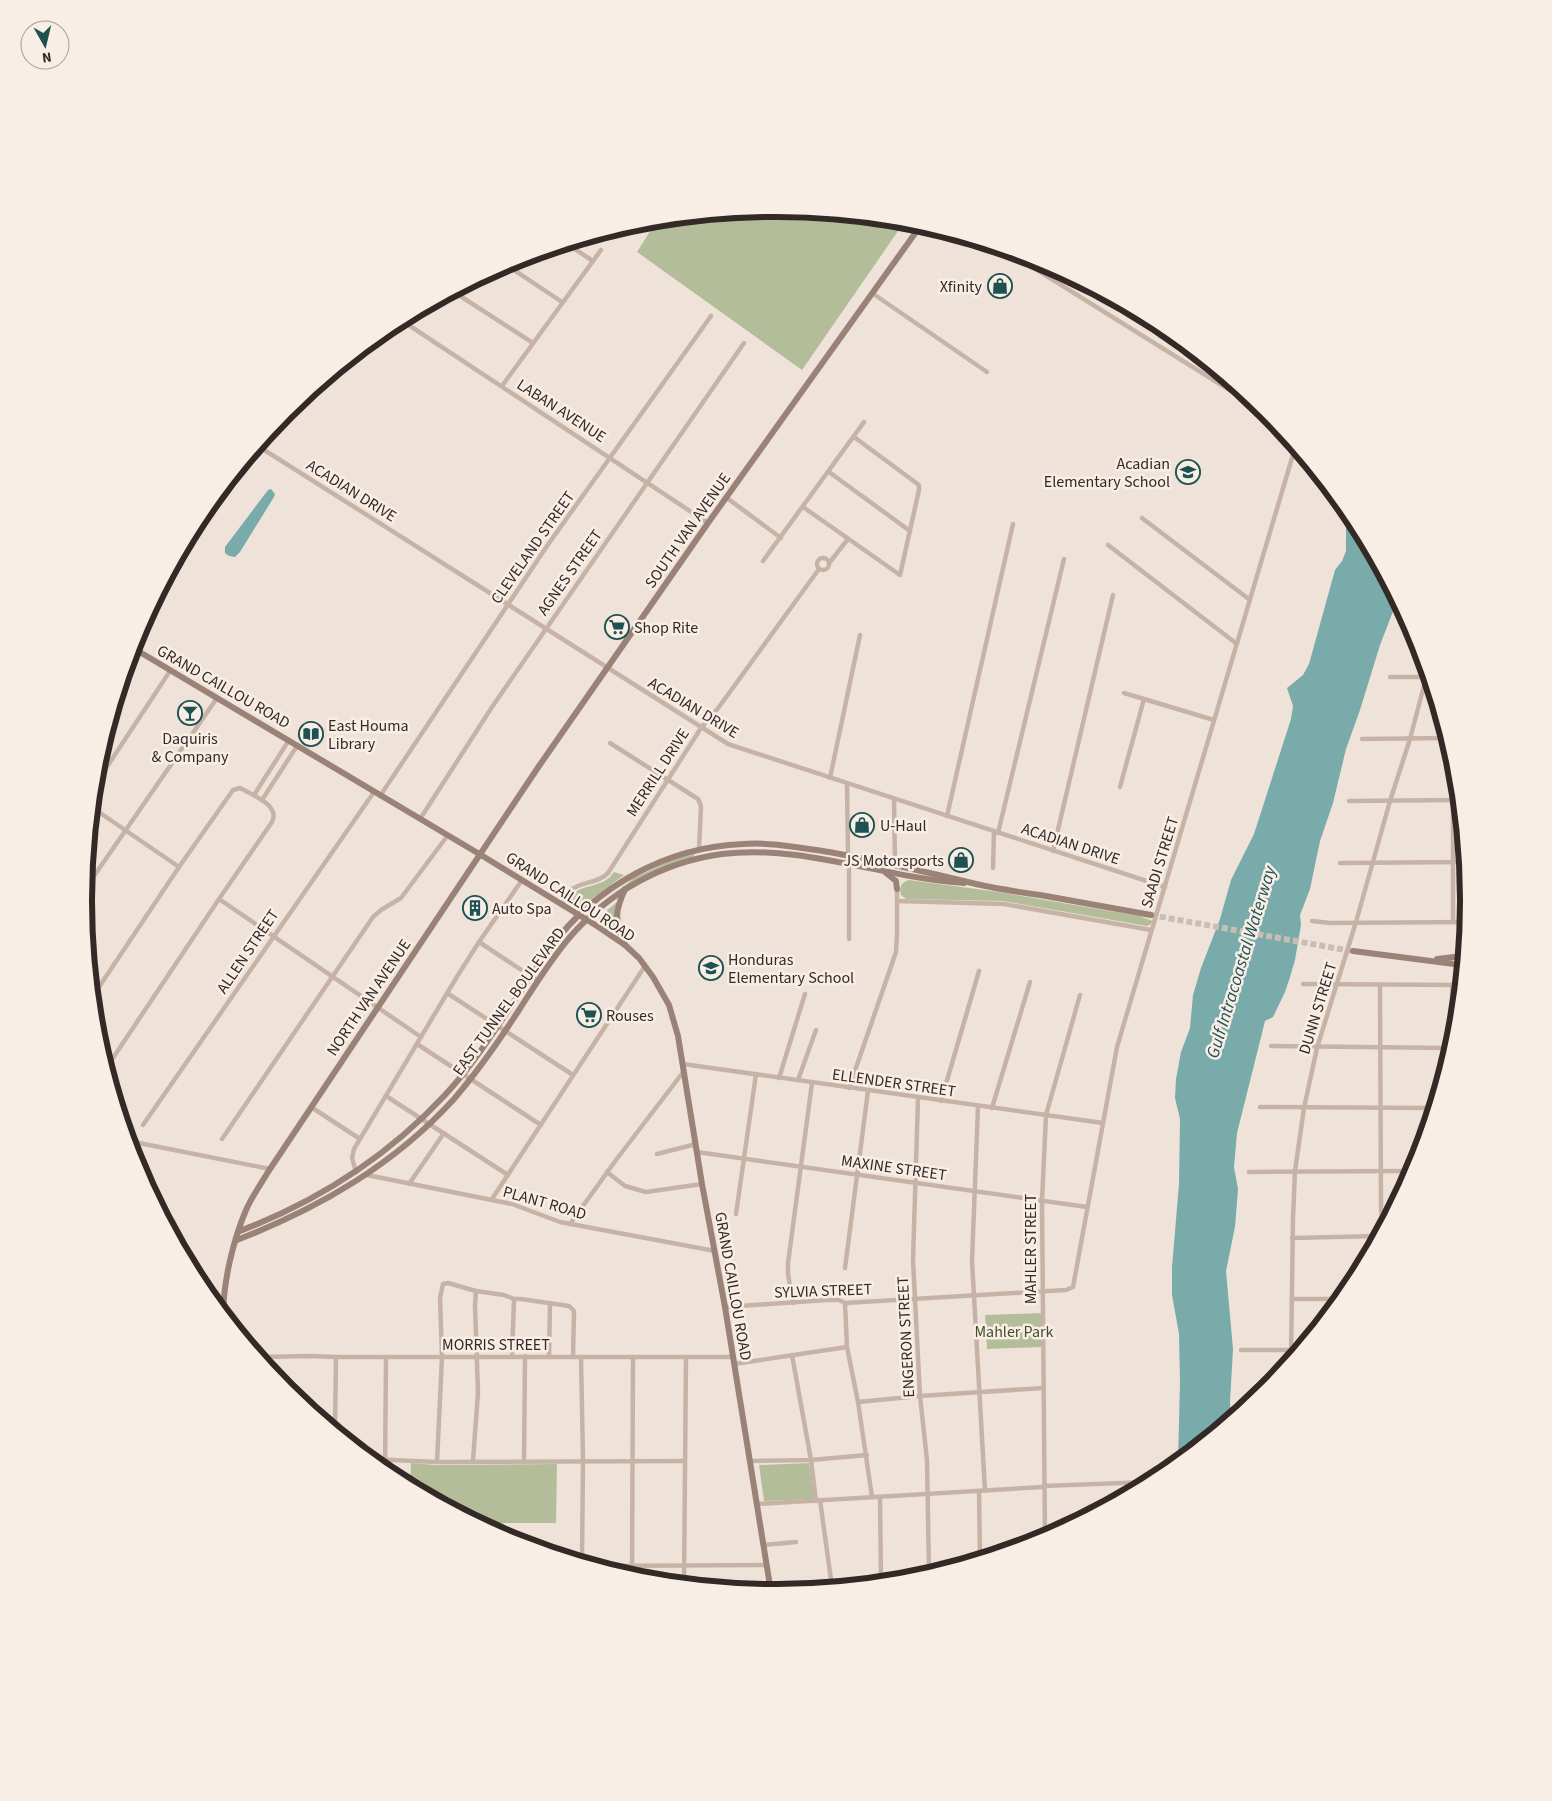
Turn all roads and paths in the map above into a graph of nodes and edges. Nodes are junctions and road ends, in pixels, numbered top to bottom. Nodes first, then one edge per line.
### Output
1 (916, 232) edge
2 (573, 248) edge
3 (601, 250) dead end
4 (593, 261) junction
5 (1031, 267) edge
6 (513, 269) edge
7 (872, 293) junction
8 (459, 295) edge
9 (562, 302) junction
10 (711, 316) dead end
11 (408, 325) edge
12 (533, 343) junction
13 (744, 343) dead end
14 (987, 372) dead end
15 (502, 386) junction
16 (1232, 391) edge
17 (864, 422) dead end
18 (854, 437) junction
19 (263, 449) edge
20 (1294, 455) edge
21 (610, 457) junction
22 (829, 472) junction
23 (647, 482) junction
24 (727, 498) junction
25 (803, 507) junction
26 (1142, 518) dead end
27 (708, 523) junction
28 (1013, 524) dead end
29 (910, 531) junction
30 (780, 538) junction
31 (848, 539) junction
32 (1108, 545) dead end
33 (1064, 559) dead end
34 (763, 561) dead end
35 (830, 562) junction
36 (820, 569) junction
37 (1113, 595) dead end
38 (1250, 600) junction
39 (508, 604) junction
40 (546, 628) junction
41 (860, 635) dead end
42 (1237, 644) junction
43 (140, 652) edge
44 (608, 668) junction
45 (170, 671) junction
46 (1421, 676) edge
47 (1390, 677) dead end
48 (1424, 686) edge
49 (1124, 693) dead end
50 (216, 698) junction
51 (1144, 699) junction
52 (1214, 720) junction
53 (701, 728) junction
54 (1439, 738) edge
55 (1362, 739) dead end
56 (1410, 739) junction
57 (289, 740) junction
58 (610, 743) dead end
59 (297, 746) junction
60 (106, 769) edge
61 (830, 778) junction
62 (667, 779) junction
63 (847, 784) junction
64 (1120, 787) dead end
65 (374, 792) junction
66 (254, 795) junction
67 (380, 796) junction
68 (894, 799) junction
69 (262, 800) junction
70 (1390, 800) junction
71 (1452, 800) edge
72 (1349, 801) dead end
73 (98, 812) edge
74 (947, 816) junction
75 (420, 819) junction
76 (1455, 819) edge
77 (124, 830) junction
78 (996, 832) junction
79 (448, 835) junction
80 (700, 850) junction
81 (1052, 851) junction
82 (481, 855) junction
83 (848, 856) junction
84 (863, 859) junction
85 (831, 861) junction
86 (1372, 862) junction
87 (1452, 862) junction
88 (1458, 862) edge
89 (1340, 863) dead end
90 (849, 864) junction
91 (895, 864) junction
92 (179, 867) junction
93 (993, 868) dead end
94 (881, 870) junction
95 (913, 876) junction
96 (93, 877) edge
97 (522, 880) junction
98 (978, 884) junction
99 (1165, 887) junction
100 (897, 889) junction
101 (625, 890) junction
102 (219, 898) junction
103 (897, 901) junction
104 (562, 905) junction
105 (578, 915) junction
106 (1151, 915) tunnel mouth
107 (587, 920) junction
108 (1312, 921) dead end
109 (1356, 922) junction
110 (1453, 922) junction
111 (1459, 922) edge
112 (1152, 930) junction
113 (273, 936) junction
114 (849, 939) dead end
115 (479, 942) junction
116 (625, 945) junction
117 (1353, 951) tunnel mouth
118 (1457, 957) edge
119 (1420, 960) junction
120 (1456, 964) edge
121 (645, 966) junction
122 (979, 971) dead end
123 (333, 976) junction
124 (530, 976) junction
125 (538, 981) junction
126 (1030, 982) dead end
127 (98, 984) edge
128 (1303, 984) dead end
129 (1337, 985) junction
130 (1380, 985) junction
131 (1452, 985) joint
132 (448, 993) junction
133 (805, 994) dead end
134 (1080, 995) dead end
135 (1452, 1000) edge
136 (378, 1007) junction
137 (498, 1026) junction
138 (816, 1030) dead end
139 (506, 1031) junction
140 (421, 1037) junction
141 (417, 1044) junction
142 (1271, 1046) dead end
143 (1317, 1048) junction
144 (1380, 1048) junction
145 (1443, 1048) edge
146 (112, 1060) edge
147 (683, 1067) junction
148 (463, 1074) junction
149 (756, 1074) junction
150 (573, 1075) junction
151 (779, 1078) junction
152 (470, 1079) junction
153 (798, 1080) junction
154 (812, 1082) junction
155 (849, 1088) junction
156 (868, 1091) junction
157 (386, 1096) junction
158 (918, 1098) junction
159 (941, 1101) junction
160 (978, 1106) junction
161 (311, 1107) junction
162 (1260, 1107) dead end
163 (992, 1108) junction
164 (1304, 1108) junction
165 (1380, 1108) junction
166 (1427, 1108) edge
167 (1046, 1115) junction
168 (422, 1118) junction
169 (1102, 1123) junction
170 (430, 1124) junction
171 (143, 1125) dead end
172 (540, 1125) junction
173 (444, 1133) junction
174 (222, 1139) dead end
175 (360, 1139) junction
176 (138, 1143) edge
177 (696, 1144) junction
178 (697, 1152) junction
179 (657, 1154) dead end
180 (743, 1159) junction
181 (801, 1167) junction
182 (270, 1169) junction
183 (1296, 1171) junction
184 (1381, 1171) junction
185 (1403, 1171) edge
186 (356, 1172) junction
187 (607, 1172) junction
188 (1249, 1172) dead end
189 (367, 1175) junction
190 (508, 1175) junction
191 (857, 1175) junction
192 (915, 1183) junction
193 (409, 1184) junction
194 (702, 1184) junction
195 (974, 1191) junction
196 (492, 1199) junction
197 (1042, 1201) junction
198 (1087, 1207) junction
199 (736, 1214) dead end
200 (1382, 1216) edge
201 (570, 1224) junction
202 (240, 1231) junction
203 (1371, 1236) edge
204 (1292, 1238) junction
205 (237, 1240) junction
206 (716, 1251) junction
207 (845, 1268) dead end
208 (1071, 1288) joint
209 (476, 1291) junction
210 (1042, 1291) junction
211 (974, 1295) junction
212 (914, 1298) junction
213 (514, 1299) junction
214 (1292, 1299) junction
215 (1331, 1299) edge
216 (224, 1303) edge
217 (550, 1303) junction
218 (793, 1303) junction
219 (845, 1303) junction
220 (725, 1307) junction
221 (847, 1347) junction
222 (1292, 1349) edge
223 (1240, 1350) dead end
224 (1291, 1350) edge
225 (792, 1355) junction
226 (512, 1356) junction
227 (525, 1356) junction
228 (549, 1356) junction
229 (267, 1357) edge
230 (336, 1357) junction
231 (386, 1357) junction
232 (442, 1357) junction
233 (477, 1357) junction
234 (572, 1357) junction
235 (581, 1357) junction
236 (633, 1357) junction
237 (686, 1357) junction
238 (733, 1361) junction
239 (1043, 1388) junction
240 (979, 1392) junction
241 (920, 1396) junction
242 (858, 1402) junction
243 (334, 1422) edge
244 (867, 1455) junction
245 (382, 1459) edge
246 (386, 1459) junction
247 (473, 1460) junction
248 (524, 1460) junction
249 (811, 1460) junction
250 (583, 1461) junction
251 (633, 1461) junction
252 (685, 1461) junction
253 (750, 1461) junction
254 (437, 1462) junction
255 (1133, 1483) edge
256 (1043, 1487) junction
257 (982, 1491) junction
258 (928, 1494) junction
259 (872, 1497) junction
260 (880, 1497) junction
261 (818, 1500) junction
262 (756, 1504) junction
263 (1045, 1529) edge
264 (796, 1542) dead end
265 (764, 1545) junction
266 (980, 1553) edge
267 (582, 1556) edge
268 (767, 1565) junction
269 (621, 1566) edge
270 (632, 1566) junction
271 (684, 1566) junction
272 (929, 1566) edge
273 (881, 1575) edge
274 (684, 1578) edge
275 (831, 1582) edge
276 (770, 1584) edge

1 - 7 main road, SOUTH VAN AVENUE
2 - 4 street
3 - 4 street
4 - 9 street
5 - 16 street
6 - 9 street
7 - 14 street
7 - 24 main road, SOUTH VAN AVENUE
8 - 12 street
9 - 12 street
10 - 21 street, CLEVELAND STREET
11 - 15 street, LABAN AVENUE
12 - 15 street
13 - 23 street, AGNES STREET
15 - 21 street, LABAN AVENUE
17 - 18 street
18 - 22 street
18 - 29 street
19 - 39 street, ACADIAN DRIVE
20 - 38 street, SAADI STREET
21 - 23 street, LABAN AVENUE
21 - 39 street, CLEVELAND STREET
22 - 25 street
22 - 29 street
23 - 27 street, LABAN AVENUE
23 - 40 street, AGNES STREET
24 - 27 main road, SOUTH VAN AVENUE
24 - 30 street
25 - 30 street
25 - 31 street
26 - 38 street
27 - 44 main road, SOUTH VAN AVENUE
28 - 74 street
29 - 31 street
30 - 34 street
31 - 35 street
32 - 42 street
33 - 78 street
35 - 36 street, MERRILL DRIVE
35 - 36 street, MERRILL DRIVE
36 - 53 street, MERRILL DRIVE
37 - 81 street
38 - 42 street, SAADI STREET
39 - 40 street, ACADIAN DRIVE
39 - 67 street, CLEVELAND STREET
40 - 44 street, ACADIAN DRIVE
40 - 75 street, AGNES STREET
41 - 61 street
42 - 52 street, SAADI STREET
43 - 45 main road, GRAND CAILLOU ROAD
44 - 53 street, ACADIAN DRIVE
44 - 82 main road, SOUTH VAN AVENUE
45 - 50 main road, GRAND CAILLOU ROAD
45 - 60 street
46 - 47 street
48 - 56 street, DUNN STREET
49 - 51 street
50 - 57 main road, GRAND CAILLOU ROAD
50 - 77 street
51 - 52 street
51 - 64 street
52 - 99 street, SAADI STREET
53 - 61 street, ACADIAN DRIVE
53 - 62 street, MERRILL DRIVE
54 - 56 street
55 - 56 street
56 - 70 street, DUNN STREET
57 - 59 main road, GRAND CAILLOU ROAD
57 - 66 street
58 - 62 street
59 - 65 main road, GRAND CAILLOU ROAD
59 - 69 street
61 - 63 street, ACADIAN DRIVE
62 - 80 street
62 - 104 street, MERRILL DRIVE
63 - 68 street, ACADIAN DRIVE
63 - 83 street
65 - 67 main road, GRAND CAILLOU ROAD
65 - 113 street, ALLEN STREET
66 - 69 street
66 - 92 street
67 - 75 main road, GRAND CAILLOU ROAD
68 - 74 street, ACADIAN DRIVE
68 - 91 street
69 - 102 street
70 - 71 street
70 - 72 street
70 - 86 street, DUNN STREET
73 - 77 street
74 - 78 street, ACADIAN DRIVE
75 - 79 main road, GRAND CAILLOU ROAD
76 - 87 street
77 - 92 street
77 - 96 street
78 - 81 street, ACADIAN DRIVE
78 - 93 street
79 - 82 main road, GRAND CAILLOU ROAD
79 - 123 street
80 - 83 main road, EAST TUNNEL BOULEVARD
80 - 105 main road, EAST TUNNEL BOULEVARD
81 - 99 street, ACADIAN DRIVE
82 - 97 main road, GRAND CAILLOU ROAD
82 - 136 main road, NORTH VAN AVENUE
83 - 84 main road, EAST TUNNEL BOULEVARD
83 - 85 main road
84 - 90 main road
84 - 91 main road, EAST TUNNEL BOULEVARD
85 - 90 main road, EAST TUNNEL BOULEVARD
85 - 101 main road, EAST TUNNEL BOULEVARD
86 - 87 street
86 - 89 street
86 - 109 street, DUNN STREET
87 - 88 street
87 - 110 street
90 - 94 main road, EAST TUNNEL BOULEVARD
90 - 114 street
91 - 98 main road, EAST TUNNEL BOULEVARD
92 - 127 street
94 - 95 main road, EAST TUNNEL BOULEVARD
94 - 100 main road
95 - 98 main road, EAST TUNNEL BOULEVARD
95 - 100 main road
97 - 104 main road, GRAND CAILLOU ROAD
97 - 115 street
98 - 106 main road, EAST TUNNEL BOULEVARD
99 - 112 street, SAADI STREET
100 - 103 street
101 - 107 main road, EAST TUNNEL BOULEVARD
101 - 116 main road
102 - 113 street
102 - 146 street
103 - 112 street
103 - 155 street
104 - 105 main road, GRAND CAILLOU ROAD
105 - 107 main road, GRAND CAILLOU ROAD
105 - 124 main road, EAST TUNNEL BOULEVARD
107 - 116 main road, GRAND CAILLOU ROAD
107 - 125 main road, EAST TUNNEL BOULEVARD
108 - 109 street
109 - 110 street
109 - 129 street, DUNN STREET
110 - 111 street
112 - 169 street, SAADI STREET
113 - 123 street
113 - 171 street, ALLEN STREET
115 - 124 street
115 - 132 street
116 - 121 main road, GRAND CAILLOU ROAD
117 - 119 main road
118 - 119 main road
119 - 120 main road
121 - 147 main road, GRAND CAILLOU ROAD
121 - 150 street
122 - 159 street
123 - 136 street
123 - 174 street
124 - 125 street
124 - 137 main road, EAST TUNNEL BOULEVARD
125 - 139 main road, EAST TUNNEL BOULEVARD
126 - 163 street
128 - 129 street
129 - 130 street
129 - 143 street, DUNN STREET
130 - 131 street
130 - 144 street
131 - 135 street
132 - 137 street
132 - 140 street
133 - 151 street
134 - 167 street, MAHLER STREET
136 - 140 street
136 - 161 main road, NORTH VAN AVENUE
137 - 139 street
137 - 148 main road, EAST TUNNEL BOULEVARD
138 - 153 street
139 - 150 street
139 - 152 main road, EAST TUNNEL BOULEVARD
140 - 141 street
141 - 148 street
141 - 157 street
142 - 143 street
143 - 144 street
143 - 164 street, DUNN STREET
144 - 145 street
144 - 165 street
147 - 149 street, ELLENDER STREET
147 - 177 main road, GRAND CAILLOU ROAD
147 - 187 street
148 - 152 street
148 - 168 main road, EAST TUNNEL BOULEVARD
149 - 151 street, ELLENDER STREET
149 - 180 street
150 - 172 street
151 - 153 street, ELLENDER STREET
152 - 170 main road, EAST TUNNEL BOULEVARD
152 - 172 street
153 - 154 street, ELLENDER STREET
154 - 155 street, ELLENDER STREET
154 - 181 street
155 - 156 street, ELLENDER STREET
156 - 158 street, ELLENDER STREET
156 - 191 street
157 - 168 street
157 - 175 street
158 - 159 street, ELLENDER STREET
158 - 192 street, ENGERON STREET
159 - 160 street, ELLENDER STREET
160 - 163 street, ELLENDER STREET
160 - 195 street
161 - 175 street
161 - 182 main road, NORTH VAN AVENUE
162 - 164 street
163 - 167 street, ELLENDER STREET
164 - 165 street
164 - 183 street, DUNN STREET
165 - 166 street
165 - 184 street
167 - 169 street, ELLENDER STREET
167 - 197 street, MAHLER STREET
168 - 170 street
168 - 186 main road, EAST TUNNEL BOULEVARD
169 - 198 street, SAADI STREET
170 - 173 street
170 - 189 main road, EAST TUNNEL BOULEVARD
172 - 190 street
173 - 190 street
173 - 193 street
175 - 186 street
176 - 182 street
177 - 178 main road, GRAND CAILLOU ROAD
177 - 179 street
178 - 180 street, MAXINE STREET
178 - 194 main road, GRAND CAILLOU ROAD
180 - 181 street, MAXINE STREET
180 - 199 street
181 - 191 street, MAXINE STREET
181 - 218 street
182 - 202 main road, NORTH VAN AVENUE
183 - 184 street
183 - 188 street
183 - 204 street, DUNN STREET
184 - 185 street
184 - 200 street
186 - 202 main road, EAST TUNNEL BOULEVARD
187 - 194 street
187 - 201 street
189 - 193 street, PLANT ROAD
189 - 205 main road, EAST TUNNEL BOULEVARD
190 - 196 street
191 - 192 street, MAXINE STREET
191 - 207 street
192 - 195 street, MAXINE STREET
192 - 212 street, ENGERON STREET
193 - 196 street, PLANT ROAD
194 - 206 main road, GRAND CAILLOU ROAD
195 - 197 street, MAXINE STREET
195 - 211 street
196 - 201 street, PLANT ROAD
197 - 198 street, MAXINE STREET
197 - 210 street, MAHLER STREET
198 - 208 street, SAADI STREET
201 - 206 street, PLANT ROAD
202 - 205 main road, NORTH VAN AVENUE
203 - 204 street
204 - 214 street, DUNN STREET
205 - 216 main road, NORTH VAN AVENUE
206 - 220 main road, GRAND CAILLOU ROAD
208 - 210 street, SYLVIA STREET
209 - 213 street
209 - 232 street
209 - 233 street
210 - 211 street, SYLVIA STREET
210 - 239 street, MAHLER STREET
211 - 212 street, SYLVIA STREET
211 - 240 street
212 - 219 street, SYLVIA STREET
212 - 241 street, ENGERON STREET
213 - 217 street
213 - 226 street
214 - 215 street
214 - 222 street, DUNN STREET
217 - 228 street
217 - 234 street
218 - 219 street, SYLVIA STREET
218 - 220 street, SYLVIA STREET
219 - 221 street
220 - 238 main road, GRAND CAILLOU ROAD
221 - 225 street, MORRIS STREET
221 - 242 street
223 - 224 street
225 - 238 street, MORRIS STREET
225 - 249 street
226 - 227 street, MORRIS STREET
226 - 233 street, MORRIS STREET
227 - 228 street, MORRIS STREET
227 - 248 street
228 - 234 street, MORRIS STREET
229 - 230 street, MORRIS STREET
230 - 231 street, MORRIS STREET
230 - 243 street
231 - 232 street, MORRIS STREET
231 - 246 street
232 - 233 street, MORRIS STREET
232 - 254 street
233 - 247 street
234 - 235 street, MORRIS STREET
235 - 236 street, MORRIS STREET
235 - 250 street
236 - 237 street, MORRIS STREET
236 - 251 street
237 - 238 street, MORRIS STREET
237 - 252 street
238 - 253 main road, GRAND CAILLOU ROAD
239 - 240 street
239 - 256 street, MAHLER STREET
240 - 241 street
240 - 257 street
241 - 242 street
241 - 258 street, ENGERON STREET
242 - 244 street
244 - 249 street
244 - 259 street
245 - 246 street
246 - 254 street
247 - 248 street
247 - 254 street
248 - 250 street
249 - 253 street
249 - 261 street
250 - 251 street
250 - 267 street
251 - 252 street
251 - 270 street
252 - 271 street
253 - 262 main road, GRAND CAILLOU ROAD
255 - 256 street
256 - 257 street
256 - 263 street, MAHLER STREET
257 - 258 street
257 - 266 street
258 - 260 street
258 - 272 street, ENGERON STREET
259 - 260 street
259 - 261 street
260 - 273 street
261 - 262 street
261 - 275 street
262 - 265 main road, GRAND CAILLOU ROAD
264 - 265 street
265 - 268 main road, GRAND CAILLOU ROAD
268 - 271 street
268 - 276 main road, GRAND CAILLOU ROAD
269 - 270 street
270 - 271 street
271 - 274 street

